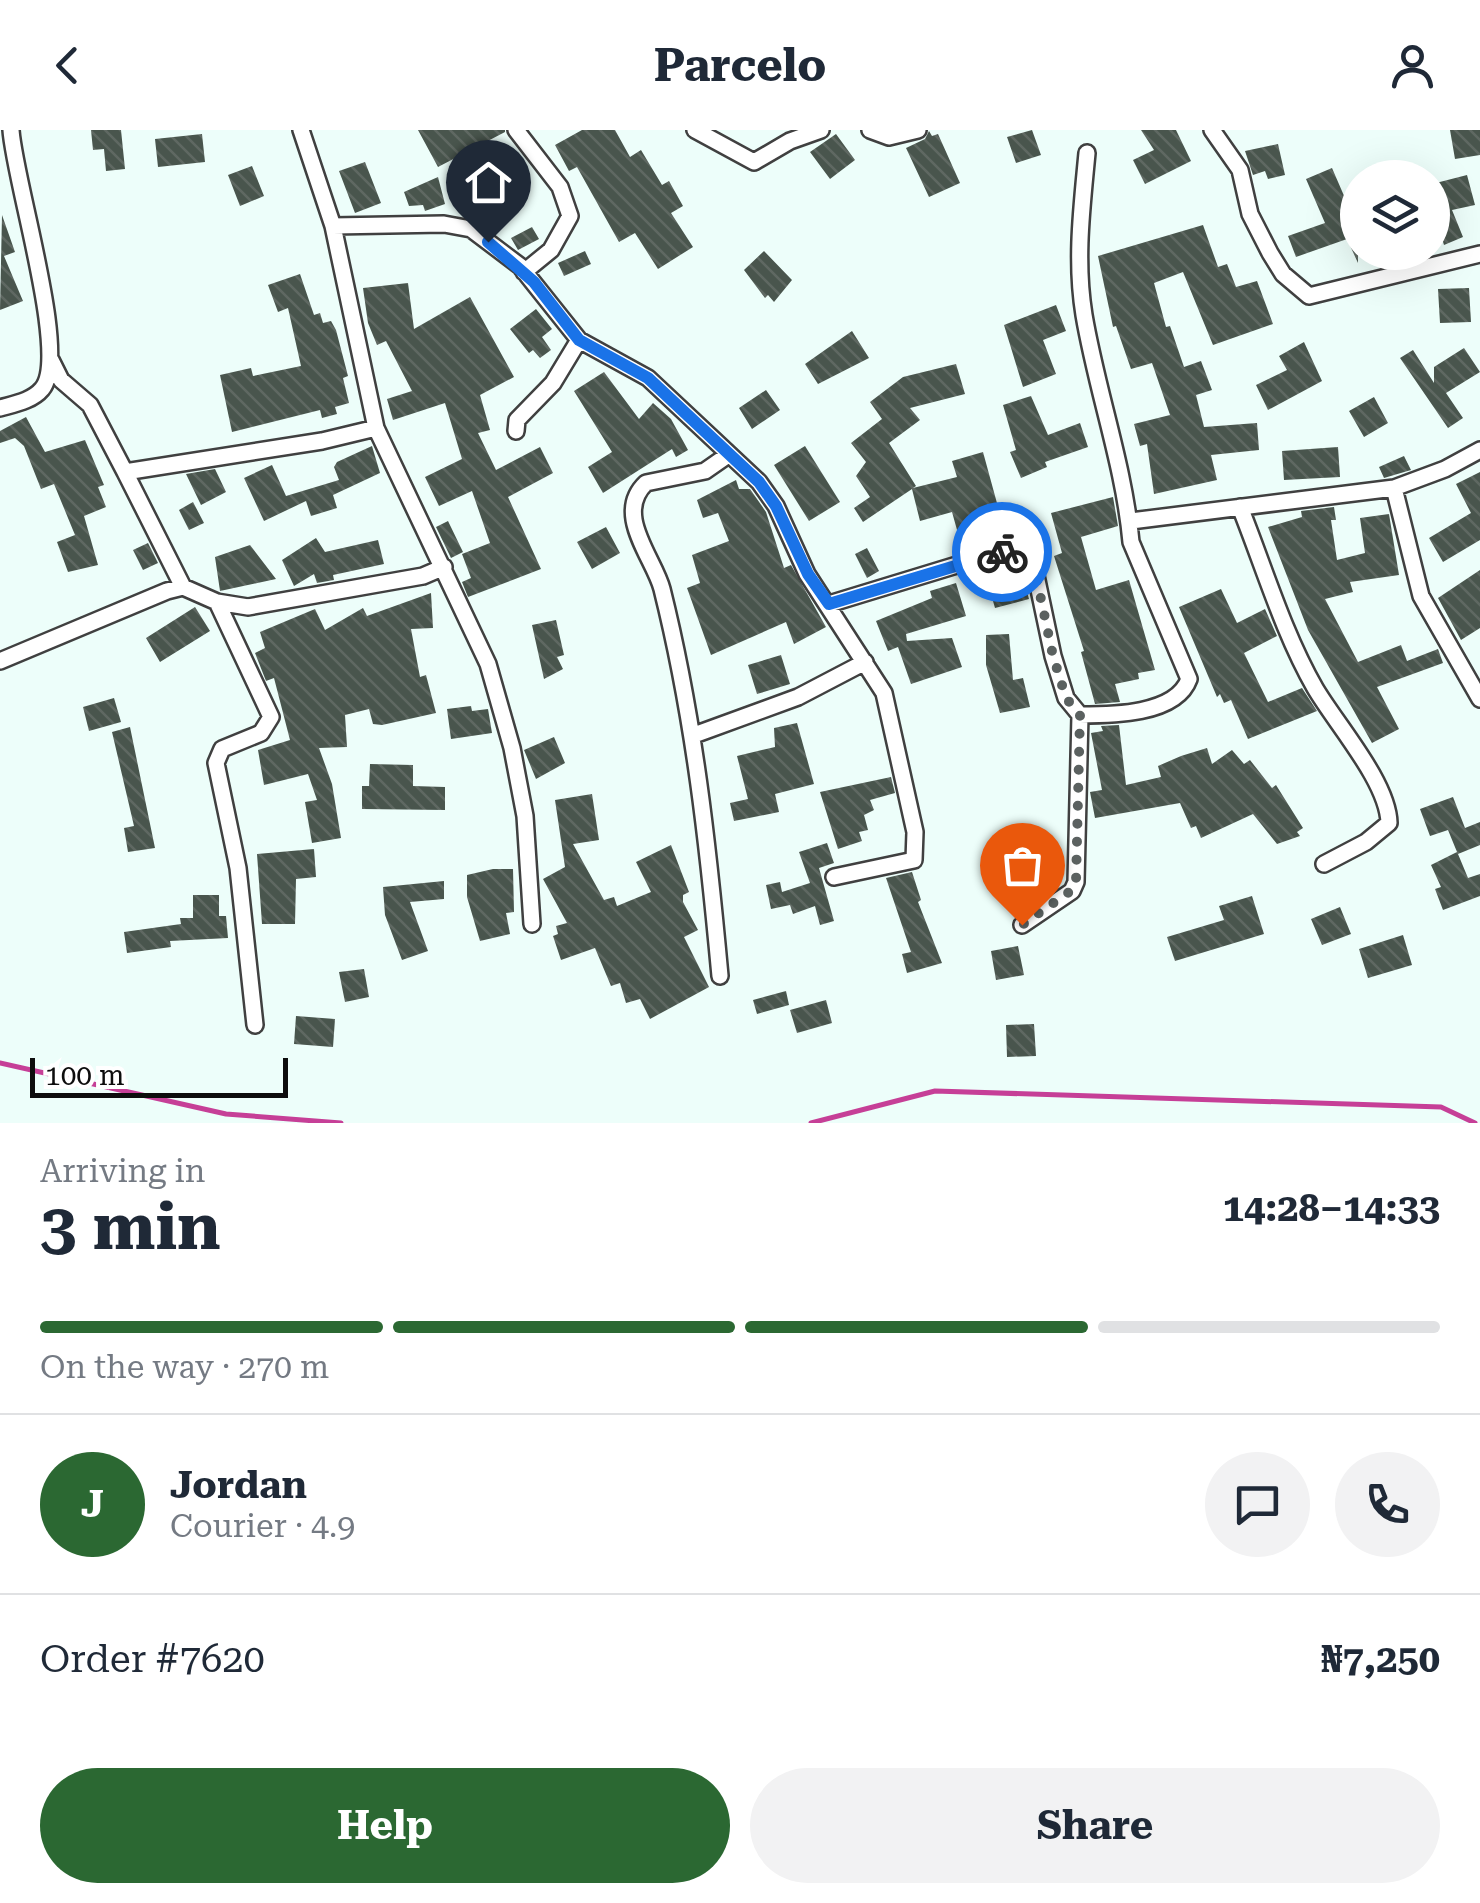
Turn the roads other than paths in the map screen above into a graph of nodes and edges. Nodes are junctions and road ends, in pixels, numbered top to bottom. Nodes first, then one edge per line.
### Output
1 (11, 130) edge
2 (301, 130) edge
3 (516, 130) edge
4 (696, 130) edge
5 (821, 130) edge
6 (870, 130) edge
7 (918, 130) edge
8 (1212, 130) edge
9 (1087, 153) dead end
10 (333, 226) junction
11 (1480, 254) edge
12 (524, 272) junction
13 (579, 340) junction
14 (51, 360) junction
15 (0, 408) edge
16 (376, 428) junction
17 (516, 431) dead end
18 (1480, 450) edge
19 (728, 455) junction
20 (125, 472) junction
21 (1394, 488) junction
22 (1240, 507) junction
23 (1131, 521) junction
24 (444, 567) junction
25 (183, 588) junction
26 (217, 602) junction
27 (829, 604) junction
28 (0, 661) edge
29 (865, 662) junction
30 (1480, 700) edge
31 (1080, 715) junction
32 (694, 734) junction
33 (1324, 864) dead end
34 (834, 876) dead end
35 (532, 924) dead end
36 (1022, 925) dead end
37 (720, 976) dead end
38 (256, 1025) dead end

1 - 14 street
2 - 10 street
3 - 12 street
4 - 5 street
6 - 7 street
8 - 11 street
9 - 23 street
10 - 12 street
10 - 16 street
12 - 13 street
13 - 17 street
13 - 19 street
14 - 15 street
14 - 20 street
16 - 20 street
16 - 24 street
18 - 21 street
19 - 27 street
19 - 32 street
20 - 25 street
21 - 22 street
21 - 30 street
22 - 23 street
22 - 33 street
23 - 31 street
24 - 26 street
24 - 35 street
25 - 26 street
25 - 28 street
26 - 38 street
27 - 29 street
27 - 31 street
29 - 32 street
29 - 34 street
31 - 36 street
32 - 37 street

